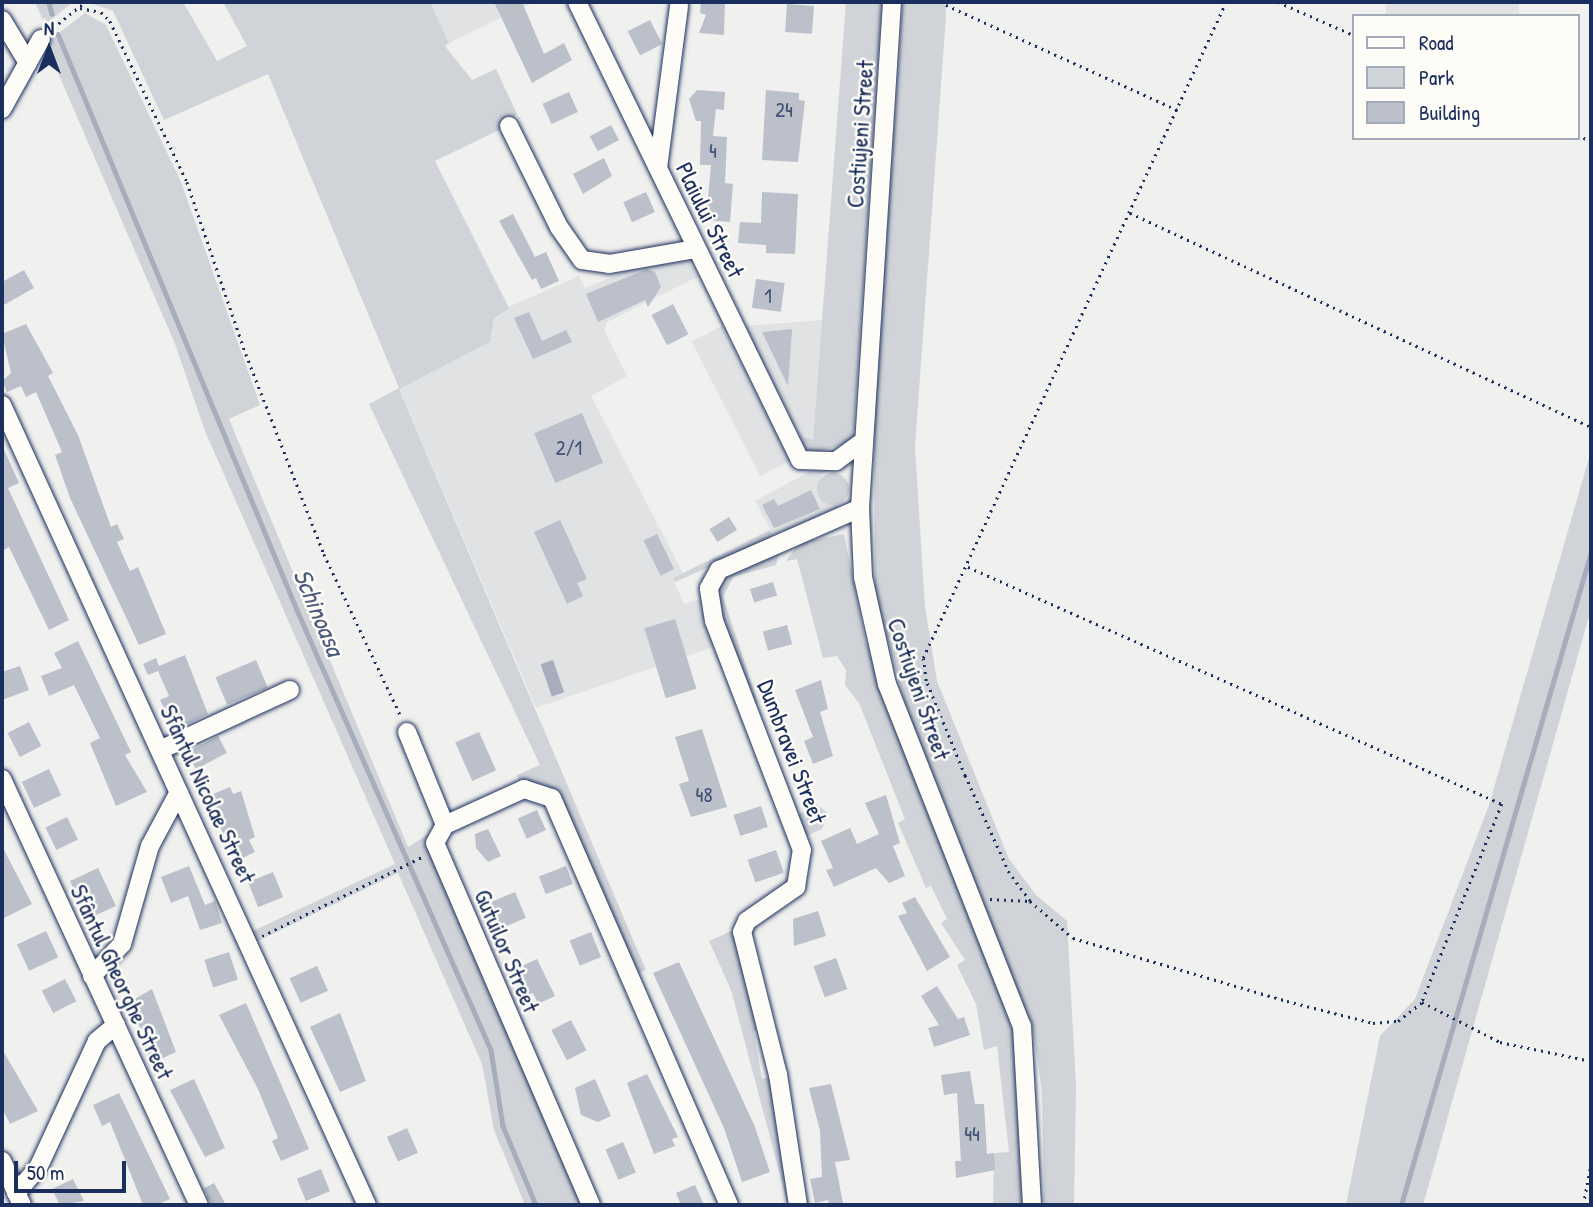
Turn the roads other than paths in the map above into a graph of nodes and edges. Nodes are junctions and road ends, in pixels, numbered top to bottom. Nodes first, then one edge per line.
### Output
1 (577, 2) edge
2 (892, 2) edge
3 (679, 6) dead end
4 (2, 20) edge
5 (41, 39) road end
6 (27, 63) junction
7 (2, 109) edge
8 (509, 126) dead end
9 (658, 168) junction
10 (696, 249) junction
11 (2, 405) edge
12 (864, 441) junction
13 (860, 508) junction
14 (290, 690) dead end
15 (407, 732) road end
16 (160, 750) junction
17 (2, 779) edge
18 (179, 792) junction
19 (445, 825) junction
20 (92, 976) junction
21 (116, 1025) junction
22 (2, 1161) edge
23 (19, 1199) edge
24 (199, 1205) edge
25 (367, 1205) edge
26 (591, 1205) edge
27 (729, 1205) edge
28 (799, 1205) edge
29 (1032, 1205) edge

1 - 9 street, Plaiului Street
2 - 12 street, Costiujeni Street
3 - 9 street
4 - 6 street
5 - 6 street
6 - 7 street
8 - 10 street
9 - 10 street, Plaiului Street
10 - 12 street, Plaiului Street
11 - 16 street, Sfântul Nicolae Street
12 - 13 street, Costiujeni Street
13 - 28 street, Dumbravei Street
13 - 29 street, Costiujeni Street
14 - 16 street
15 - 19 street
16 - 18 street, Sfântul Nicolae Street
17 - 20 street, Sfântul Gheorghe Street
18 - 20 street
18 - 25 street, Sfântul Nicolae Street
19 - 26 street, Gutuilor Street
19 - 27 street
20 - 21 street, Sfântul Gheorghe Street
21 - 23 street
21 - 24 street, Sfântul Gheorghe Street
22 - 23 street

